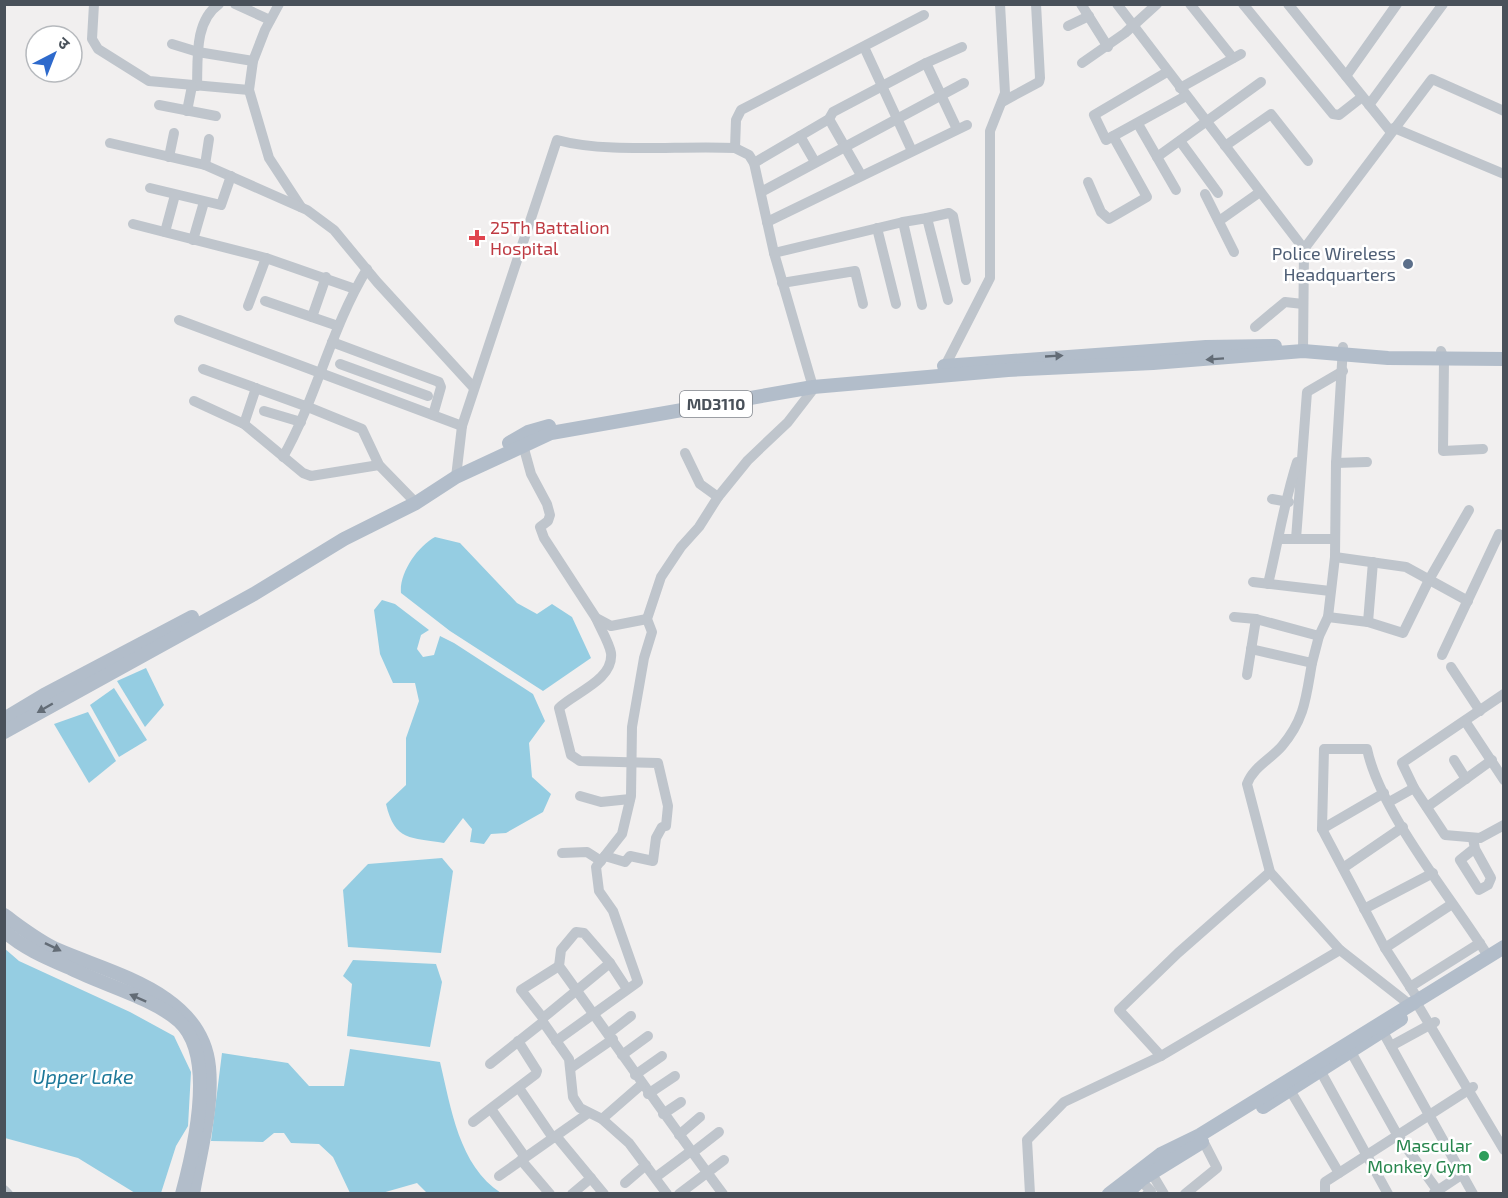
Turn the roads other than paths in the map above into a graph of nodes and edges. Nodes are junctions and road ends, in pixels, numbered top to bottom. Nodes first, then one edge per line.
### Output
1 (94, 4) edge
2 (219, 4) edge
3 (235, 4) edge
4 (279, 4) edge
5 (1000, 4) edge
6 (1036, 4) edge
7 (1081, 4) edge
8 (1117, 4) edge
9 (1157, 4) edge
10 (1190, 4) edge
11 (1243, 4) edge
12 (1288, 4) edge
13 (1397, 4) edge
14 (1443, 4) edge
15 (924, 15) dead end
16 (1089, 16) junction
17 (270, 20) junction
18 (1131, 25) junction
19 (1068, 26) dead end
20 (172, 44) dead end
21 (864, 47) junction
22 (962, 47) dead end
23 (1108, 47) junction
24 (198, 52) junction
25 (253, 61) junction
26 (926, 63) junction
27 (1082, 63) dead end
28 (1167, 72) junction
29 (1346, 76) junction
30 (1261, 82) dead end
31 (964, 83) dead end
32 (194, 86) junction
33 (882, 87) junction
34 (249, 90) junction
35 (1183, 92) junction
36 (941, 94) junction
37 (1366, 101) junction
38 (1002, 102) junction
39 (159, 105) dead end
40 (187, 111) junction
41 (1503, 111) edge
42 (216, 116) dead end
43 (897, 118) junction
44 (829, 119) junction
45 (1206, 122) junction
46 (1138, 124) junction
47 (1393, 130) junction
48 (174, 133) dead end
49 (800, 136) junction
50 (1113, 136) junction
51 (209, 139) dead end
52 (1180, 141) junction
53 (110, 143) dead end
54 (846, 146) junction
55 (1225, 146) junction
56 (735, 148) junction
57 (912, 151) junction
58 (169, 157) junction
59 (1156, 157) junction
60 (1308, 161) dead end
61 (815, 162) junction
62 (754, 163) junction
63 (205, 165) junction
64 (1503, 174) edge
65 (861, 175) junction
66 (231, 176) junction
67 (1088, 182) dead end
68 (150, 188) dead end
69 (1176, 190) dead end
70 (761, 192) junction
71 (1260, 192) junction
72 (1218, 193) dead end
73 (1205, 194) dead end
74 (175, 195) junction
75 (204, 202) junction
76 (301, 207) junction
77 (927, 218) junction
78 (1219, 221) junction
79 (767, 222) junction
80 (903, 222) junction
81 (133, 224) dead end
82 (877, 228) junction
83 (165, 232) junction
84 (193, 240) junction
85 (1304, 249) junction
86 (1234, 252) dead end
87 (774, 253) junction
88 (266, 258) junction
89 (367, 269) junction
90 (326, 278) junction
91 (966, 280) dead end
92 (783, 283) junction
93 (355, 289) junction
94 (948, 300) dead end
95 (265, 301) dead end
96 (863, 304) dead end
97 (896, 304) dead end
98 (1304, 304) junction
99 (922, 305) dead end
100 (248, 306) dead end
101 (312, 317) junction
102 (179, 320) dead end
103 (338, 326) junction
104 (1255, 327) dead end
105 (332, 342) junction
106 (1303, 348) junction
107 (1343, 351) junction
108 (1503, 351) edge
109 (1442, 355) junction
110 (1503, 359) edge
111 (340, 364) dead end
112 (392, 364) junction
113 (945, 366) junction
114 (203, 369) dead end
115 (1343, 371) junction
116 (321, 374) junction
117 (386, 381) junction
118 (813, 385) junction
119 (256, 388) junction
120 (474, 388) junction
121 (381, 395) junction
122 (428, 396) dead end
123 (194, 401) dead end
124 (308, 407) junction
125 (264, 411) dead end
126 (433, 415) junction
127 (301, 422) junction
128 (244, 424) junction
129 (462, 426) junction
130 (523, 445) junction
131 (1302, 446) junction
132 (1483, 449) dead end
133 (685, 453) dead end
134 (283, 457) junction
135 (1367, 462) dead end
136 (1336, 463) junction
137 (379, 465) junction
138 (456, 474) junction
139 (718, 497) junction
140 (1272, 499) dead end
141 (413, 500) junction
142 (1284, 501) junction
143 (1298, 504) junction
144 (1469, 510) dead end
145 (1499, 534) dead end
146 (1296, 538) junction
147 (1279, 539) junction
148 (1333, 539) junction
149 (1335, 558) junction
150 (1373, 562) junction
151 (1430, 578) junction
152 (1253, 582) dead end
153 (1268, 584) junction
154 (1330, 591) junction
155 (1468, 601) junction
156 (1234, 617) dead end
157 (1328, 617) junction
158 (596, 618) junction
159 (646, 619) junction
160 (1256, 620) junction
161 (1368, 622) junction
162 (1319, 636) junction
163 (1251, 649) junction
164 (1442, 656) dead end
165 (1312, 663) junction
166 (1451, 667) dead end
167 (1247, 675) dead end
168 (1503, 694) edge
169 (1480, 711) junction
170 (4, 719) edge
171 (1465, 721) junction
172 (4, 732) edge
173 (631, 760) junction
174 (1454, 760) dead end
175 (1492, 760) junction
176 (1466, 780) junction
177 (1503, 780) edge
178 (1414, 788) junction
179 (580, 796) dead end
180 (1386, 798) junction
181 (630, 799) junction
182 (1427, 807) junction
183 (1503, 825) edge
184 (1403, 827) junction
185 (1322, 829) junction
186 (562, 853) dead end
187 (603, 859) junction
188 (1343, 868) junction
189 (1270, 872) junction
190 (1433, 873) junction
191 (1452, 904) junction
192 (1364, 909) junction
193 (4, 915) edge
194 (4, 931) edge
195 (1480, 943) junction
196 (1503, 947) edge
197 (1385, 948) junction
198 (1340, 950) junction
199 (1503, 954) edge
200 (1488, 956) junction
201 (610, 963) junction
202 (559, 966) junction
203 (627, 989) junction
204 (576, 990) junction
205 (1417, 1001) junction
206 (595, 1012) junction
207 (631, 1016) dead end
208 (543, 1020) junction
209 (1433, 1023) junction
210 (1383, 1032) junction
211 (611, 1036) junction
212 (648, 1036) dead end
213 (518, 1041) junction
214 (556, 1041) junction
215 (1391, 1046) junction
216 (1351, 1052) junction
217 (622, 1055) junction
218 (663, 1056) dead end
219 (1161, 1056) junction
220 (490, 1064) dead end
221 (572, 1068) junction
222 (1321, 1072) junction
223 (675, 1076) dead end
224 (638, 1080) junction
225 (519, 1088) junction
226 (1470, 1088) junction
227 (1290, 1090) junction
228 (648, 1094) junction
229 (681, 1101) dead end
230 (491, 1109) junction
231 (587, 1114) junction
232 (663, 1114) junction
233 (1428, 1116) junction
234 (700, 1117) dead end
235 (602, 1119) junction
236 (473, 1122) dead end
237 (719, 1132) dead end
238 (679, 1135) junction
239 (1398, 1136) junction
240 (1503, 1136) edge
241 (554, 1137) junction
242 (1202, 1138) junction
243 (1503, 1150) edge
244 (692, 1152) junction
245 (1367, 1153) junction
246 (523, 1159) junction
247 (724, 1160) dead end
248 (646, 1165) junction
249 (707, 1173) junction
250 (1143, 1173) junction
251 (1339, 1173) junction
252 (1461, 1175) junction
253 (499, 1176) dead end
254 (656, 1177) junction
255 (591, 1178) junction
256 (625, 1183) dead end
257 (4, 1190) edge
258 (1437, 1193) edge
259 (8, 1194) edge
260 (182, 1194) edge
261 (193, 1194) edge
262 (550, 1194) edge
263 (572, 1194) edge
264 (604, 1194) edge
265 (667, 1194) edge
266 (679, 1194) edge
267 (723, 1194) edge
268 (1030, 1194) edge
269 (1109, 1194) edge
270 (1126, 1194) edge
271 (1148, 1194) edge
272 (1164, 1194) edge
273 (1185, 1194) edge
274 (1325, 1194) edge
275 (1388, 1194) edge
276 (1473, 1194) edge

1 - 32 street
2 - 24 street
3 - 17 street
4 - 17 street
5 - 38 street
6 - 38 street
7 - 16 street
8 - 18 street
9 - 18 street
10 - 35 street
11 - 37 street
12 - 29 street
13 - 29 street
14 - 37 street
15 - 21 street
16 - 19 street
16 - 23 street
17 - 25 street
18 - 23 street
18 - 28 street
20 - 24 street
21 - 33 street
21 - 56 street
22 - 26 street
23 - 27 street
24 - 25 street
24 - 32 street
25 - 34 street
26 - 33 street
26 - 36 street
28 - 35 street
28 - 50 street
29 - 37 street
30 - 45 street
31 - 36 street
32 - 34 street
32 - 40 street
33 - 43 street
33 - 44 street
34 - 76 street
35 - 45 street
35 - 46 street
36 - 43 street
36 - 57 street
37 - 47 street
38 - 113 street
39 - 40 street
40 - 42 street
41 - 47 street
43 - 54 street
43 - 57 street
44 - 49 street
44 - 54 street
45 - 52 street
45 - 55 street
46 - 50 street
46 - 59 street
47 - 64 street
47 - 85 street
48 - 58 street
49 - 61 street
49 - 62 street
50 - 67 street
51 - 63 street
52 - 59 street
52 - 72 street
53 - 58 street
54 - 61 street
54 - 65 street
55 - 60 street
55 - 71 street
56 - 62 street
56 - 120 street
57 - 65 street
58 - 63 street
59 - 69 street
61 - 70 street
62 - 70 street
63 - 66 street
65 - 79 street
66 - 75 street
66 - 76 street
68 - 74 street
70 - 79 street
71 - 78 street
71 - 85 street
73 - 78 street
74 - 75 street
74 - 83 street
75 - 84 street
76 - 89 street
77 - 80 street
77 - 91 street
77 - 94 street
78 - 86 street
79 - 87 street
80 - 82 street
80 - 99 street
81 - 83 street
82 - 87 street
82 - 97 street
83 - 84 street
84 - 88 street
85 - 98 street
87 - 92 street
88 - 90 street
88 - 100 street
89 - 93 street
89 - 120 street
90 - 93 street
90 - 101 street
92 - 96 street
92 - 118 street
93 - 103 street
95 - 101 street
98 - 104 street
98 - 106 street
101 - 103 street
102 - 116 street
103 - 105 street
105 - 112 street
105 - 116 street
106 - 107 main road, MD3110
113 -> 106 main road, MD3110
106 -> 118 main road, MD3110
107 - 109 main road, MD3110
107 - 115 street
108 - 109 main road, MD3110
109 - 110 main road, MD3110
109 - 132 street
111 - 117 street
112 - 117 street
112 - 126 street
113 - 118 main road, MD3110
114 - 119 street
115 - 131 street
115 - 136 street
116 - 121 street
116 - 124 street
117 - 121 street
117 - 122 street
118 - 130 main road, MD3110
118 - 138 main road, MD3110
118 - 139 street
119 - 124 street
119 - 128 street
120 - 129 street
121 - 126 street
123 - 128 street
124 - 127 street
124 - 137 street
125 - 127 street
126 - 129 street
127 - 134 street
128 - 134 street
129 - 138 street
130 - 138 main road, MD3110
130 - 158 street
131 - 142 street
131 - 143 street
133 - 139 street
134 - 137 street
135 - 136 street
136 - 148 street
137 - 141 street
138 - 141 main road, MD3110
139 - 159 street
140 - 142 street
141 - 170 main road, MD3110
141 -> 172 main road, MD3110
142 - 143 street
142 - 147 street
143 - 146 street
144 - 151 street
145 - 155 street
146 - 147 street
146 - 148 street
147 - 153 street
148 - 149 street
149 - 150 street
149 - 154 street
150 - 151 street
150 - 161 street
151 - 155 street
151 - 161 street
152 - 153 street
153 - 154 street
154 - 157 street
155 - 164 street
156 - 160 street
157 - 161 street
157 - 162 street
158 - 159 street
158 - 173 street
159 - 173 street
160 - 162 street
160 - 163 street
162 - 165 street
163 - 165 street
163 - 167 street
165 - 189 street
166 - 169 street
168 - 169 street
169 - 171 street
171 - 175 street
171 - 178 street
173 - 181 street
173 - 187 street
174 - 176 street
175 - 176 street
175 - 177 street
176 - 182 street
178 - 180 street
178 - 182 street
179 - 181 street
180 - 184 street
180 - 185 street
180 - 185 street
181 - 187 street
182 - 183 street
184 - 188 street
184 - 190 street
185 - 188 street
186 - 187 street
187 - 203 street
188 - 192 street
189 - 198 street
189 - 219 street
190 - 191 street
190 - 192 street
191 - 195 street
191 - 197 street
192 - 197 street
193 -> 261 main road
260 -> 194 main road
195 - 200 street
195 - 205 street
196 - 200 main road
197 - 205 street
198 - 205 street
198 - 219 street
199 - 205 main road
200 - 205 main road
201 - 202 street
201 - 203 street
201 - 204 street
202 - 204 street
202 - 208 street
203 - 206 street
204 - 206 street
204 - 208 street
205 - 209 street
205 - 210 main road
205 - 242 main road
206 - 211 street
206 - 214 street
207 - 211 street
208 - 213 street
208 - 214 street
209 - 215 street
209 - 226 street
210 - 215 street
210 - 216 main road
211 - 217 street
211 - 221 street
212 - 217 street
213 - 220 street
213 - 225 street
214 - 221 street
215 - 233 street
216 - 222 main road
216 - 239 street
217 - 224 street
218 - 224 street
219 - 268 street
221 - 231 street
222 - 227 main road
222 - 245 street
223 - 228 street
224 - 228 street
224 - 235 street
225 - 230 street
225 - 241 street
226 - 233 street
226 - 240 street
226 - 243 street
227 - 242 main road
227 - 251 street
228 - 232 street
229 - 232 street
230 - 236 street
230 - 246 street
231 - 235 street
231 - 241 street
232 - 238 street
233 - 239 street
233 - 252 street
234 - 238 street
235 - 248 street
237 - 244 street
238 - 244 street
239 - 245 street
239 - 258 street
241 - 246 street
241 - 255 street
242 - 250 main road
242 - 273 street
244 - 249 street
244 - 254 street
245 - 251 street
245 - 275 street
246 - 253 street
246 - 262 street
247 - 249 street
248 - 254 street
248 - 256 street
249 - 266 street
249 - 267 street
250 - 269 main road
250 - 270 main road
250 - 271 street
250 - 272 street
251 - 274 street
252 - 258 street
252 - 276 street
254 - 265 street
255 - 263 street
255 - 264 street
257 - 259 street

